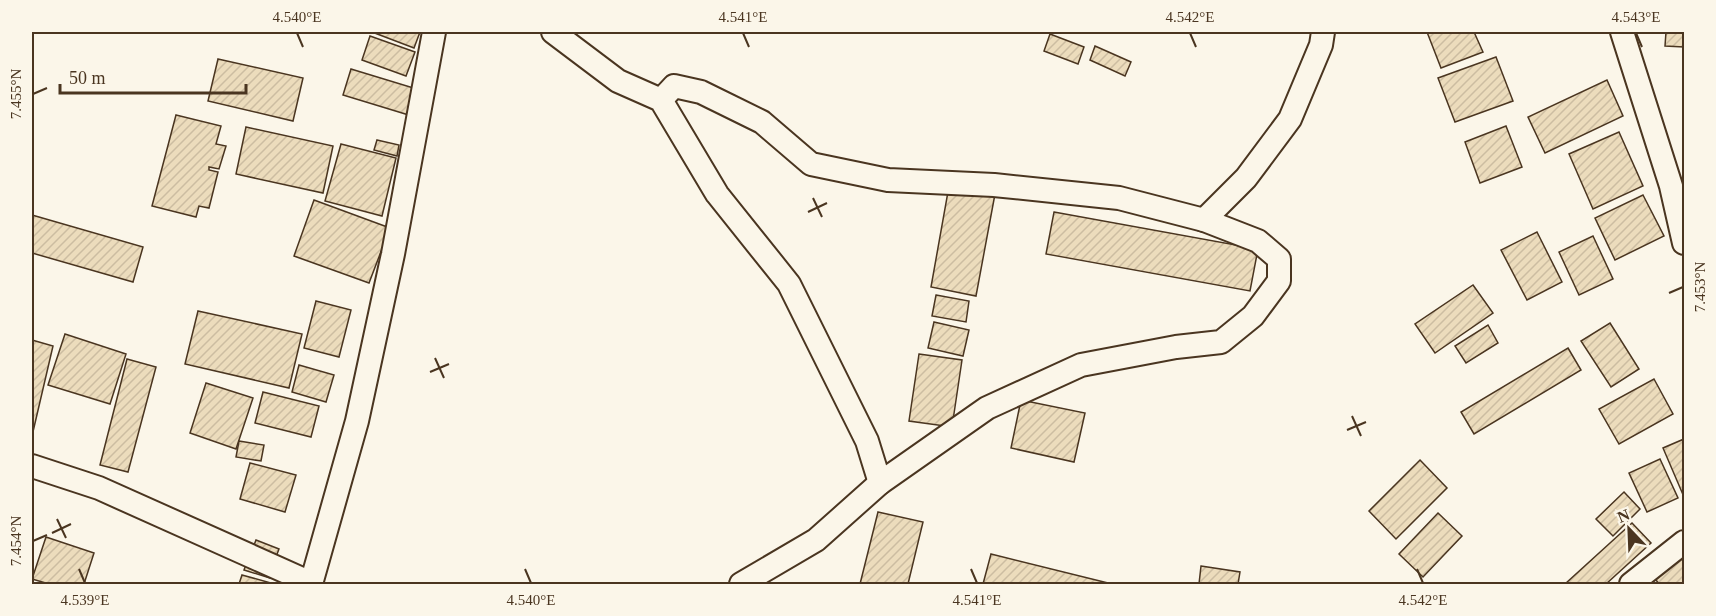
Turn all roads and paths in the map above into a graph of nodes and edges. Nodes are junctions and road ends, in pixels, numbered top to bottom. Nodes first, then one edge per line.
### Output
1 (434, 32) edge
2 (553, 32) edge
3 (1323, 32) edge
4 (1622, 32) edge
5 (662, 100) junction
6 (1204, 220) junction
7 (1684, 243) edge
8 (32, 466) edge
9 (880, 483) junction
10 (1684, 542) edge
11 (311, 584) edge
12 (741, 585) edge
13 (1631, 585) edge

1 - 11 street
2 - 5 street
3 - 6 street
4 - 7 street
5 - 6 street
5 - 9 street
6 - 9 street
8 - 11 street
9 - 12 street
10 - 13 street

